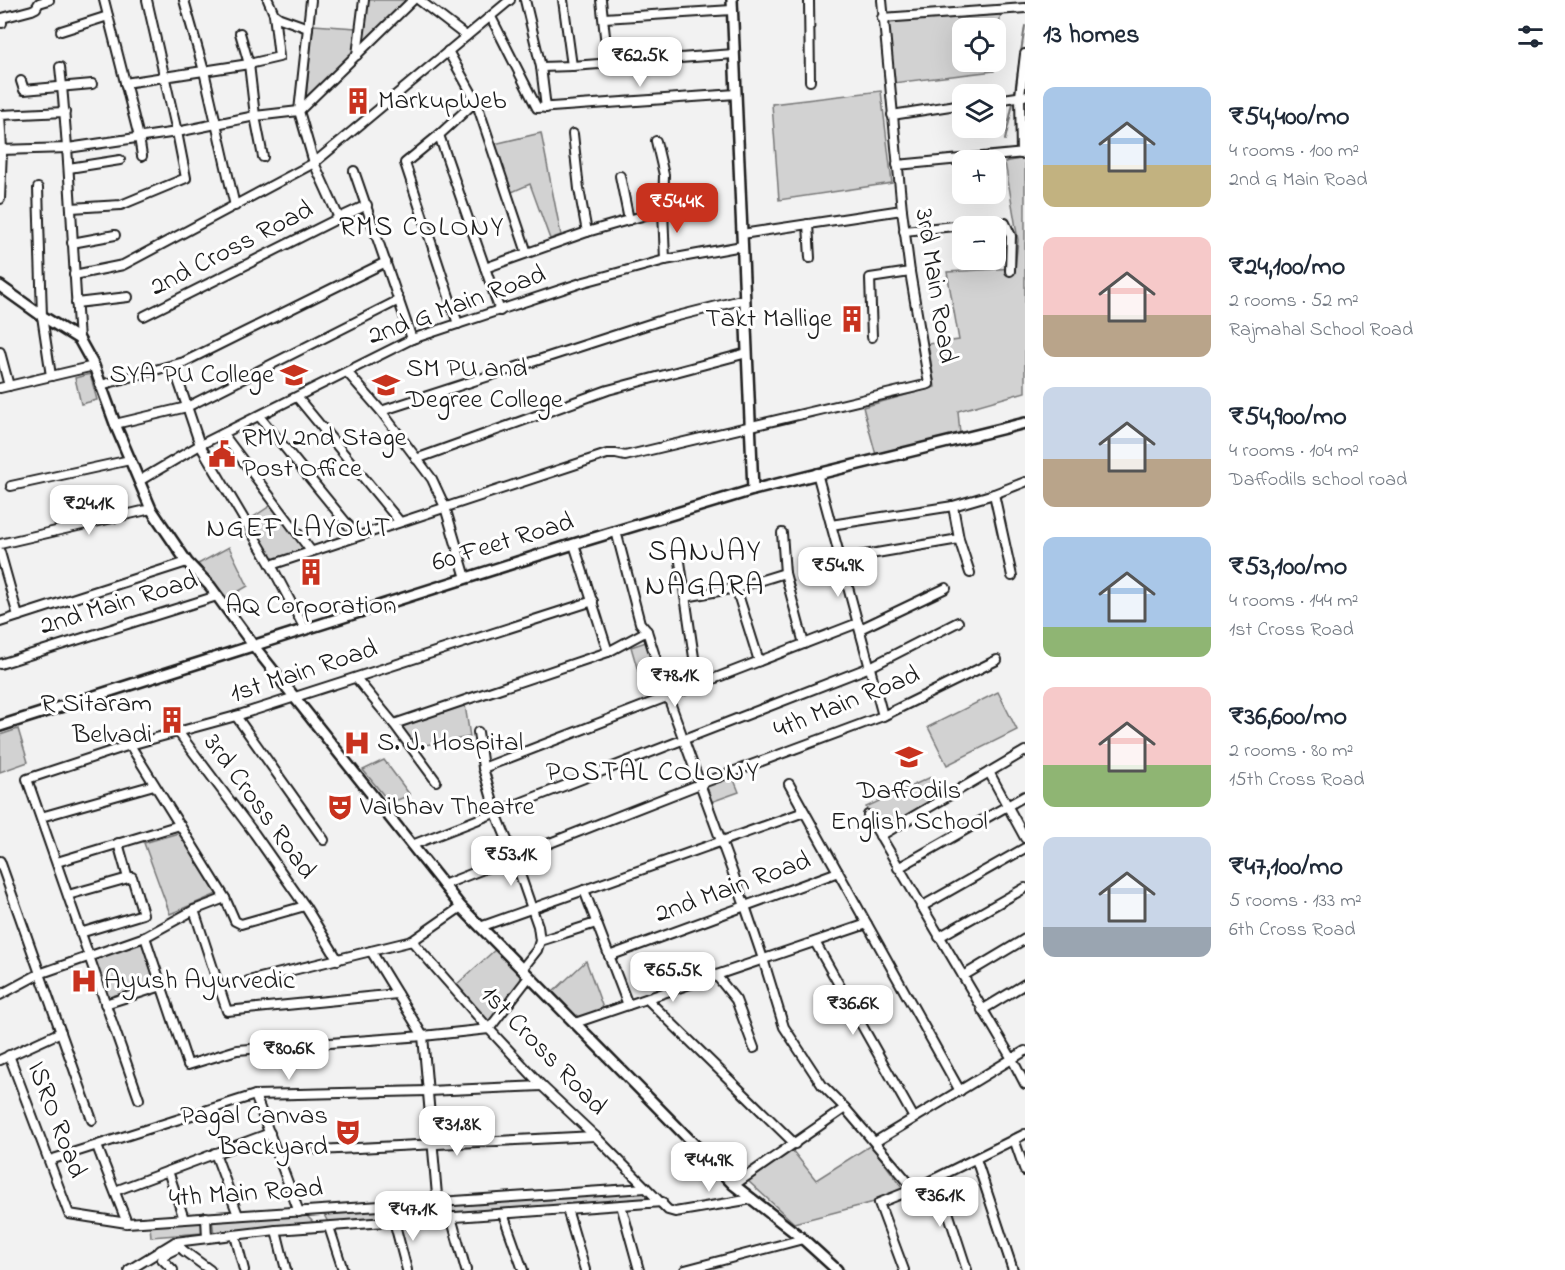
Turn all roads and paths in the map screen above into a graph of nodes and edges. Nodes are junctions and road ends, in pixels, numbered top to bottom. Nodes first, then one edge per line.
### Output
1 (49, 0) edge
2 (104, 0) edge
3 (147, 0) edge
4 (184, 0) edge
5 (268, 0) edge
6 (311, 0) edge
7 (364, 0) edge
8 (413, 0) edge
9 (419, 0) edge
10 (510, 0) edge
11 (525, 0) edge
12 (563, 0) edge
13 (601, 0) edge
14 (809, 0) edge
15 (882, 0) edge
16 (732, 5) edge
17 (1025, 8) edge
18 (274, 14) junction
19 (108, 16) junction
20 (491, 17) junction
21 (604, 18) junction
22 (882, 18) junction
23 (2, 23) dead end
24 (308, 28) junction
25 (61, 31) dead end
26 (240, 33) dead end
27 (466, 36) junction
28 (448, 51) junction
29 (734, 54) junction
30 (1025, 54) edge
31 (357, 55) junction
32 (608, 63) junction
33 (249, 64) junction
34 (572, 66) junction
35 (60, 67) dead end
36 (541, 67) junction
37 (204, 71) junction
38 (164, 76) junction
39 (21, 81) dead end
40 (810, 81) dead end
41 (125, 83) junction
42 (92, 84) dead end
43 (63, 87) junction
44 (736, 94) junction
45 (1022, 96) edge
46 (1006, 98) edge
47 (476, 101) junction
48 (952, 107) edge
49 (546, 108) junction
50 (299, 111) junction
51 (65, 112) junction
52 (892, 115) junction
53 (255, 116) junction
54 (217, 125) junction
55 (177, 132) junction
56 (573, 134) dead end
57 (439, 135) junction
58 (139, 137) junction
59 (656, 141) dead end
60 (68, 148) junction
61 (1, 149) edge
62 (1023, 153) edge
63 (142, 156) dead end
64 (263, 157) dead end
65 (120, 160) dead end
66 (314, 163) junction
67 (897, 165) junction
68 (69, 168) junction
69 (354, 171) dead end
70 (620, 176) dead end
71 (38, 188) dead end
72 (0, 199) edge
73 (367, 205) junction
74 (235, 206) junction
75 (71, 208) junction
76 (663, 210) junction
77 (902, 210) junction
78 (339, 218) junction
79 (629, 220) junction
80 (808, 224) junction
81 (904, 231) junction
82 (586, 232) junction
83 (742, 234) junction
84 (115, 235) dead end
85 (72, 243) junction
86 (742, 246) junction
87 (527, 253) junction
88 (810, 258) dead end
89 (665, 260) junction
90 (386, 262) junction
91 (485, 268) junction
92 (1010, 271) dead end
93 (910, 272) junction
94 (74, 275) junction
95 (0, 286) edge
96 (128, 297) dead end
97 (745, 299) junction
98 (399, 300) junction
99 (76, 303) junction
100 (500, 311) junction
101 (42, 316) junction
102 (144, 316) dead end
103 (458, 324) junction
104 (872, 337) dead end
105 (79, 339) junction
106 (412, 339) junction
107 (0, 352) edge
108 (747, 353) junction
109 (173, 365) junction
110 (94, 366) junction
111 (347, 372) junction
112 (51, 376) junction
113 (101, 385) junction
114 (9, 386) junction
115 (0, 388) edge
116 (297, 397) junction
117 (187, 407) junction
118 (381, 411) junction
119 (259, 416) junction
120 (1025, 423) edge
121 (115, 424) junction
122 (750, 426) junction
123 (223, 434) junction
124 (200, 445) junction
125 (416, 459) junction
126 (130, 460) junction
127 (818, 473) junction
128 (139, 481) junction
129 (1025, 482) edge
130 (11, 486) dead end
131 (753, 490) junction
132 (994, 494) junction
133 (953, 506) junction
134 (445, 507) junction
135 (151, 509) junction
136 (400, 522) junction
137 (831, 525) junction
138 (616, 531) junction
139 (782, 533) dead end
140 (357, 536) junction
141 (959, 539) junction
142 (677, 541) dead end
143 (0, 543) edge
144 (574, 544) junction
145 (311, 551) junction
146 (0, 552) edge
147 (841, 559) junction
148 (187, 562) junction
149 (271, 565) junction
150 (785, 573) junction
151 (970, 573) dead end
152 (1012, 576) dead end
153 (466, 578) junction
154 (736, 588) junction
155 (946, 588) dead end
156 (217, 596) junction
157 (685, 597) junction
158 (593, 601) junction
159 (18, 616) junction
160 (0, 622) edge
161 (958, 622) dead end
162 (859, 626) junction
163 (305, 629) junction
164 (647, 631) junction
165 (804, 644) junction
166 (253, 645) junction
167 (608, 652) junction
168 (997, 660) dead end
169 (759, 661) junction
170 (0, 664) edge
171 (870, 667) junction
172 (356, 678) junction
173 (698, 685) junction
174 (668, 697) junction
175 (295, 698) junction
176 (236, 716) junction
177 (883, 716) junction
178 (394, 724) junction
179 (0, 726) edge
180 (478, 732) dead end
181 (179, 733) junction
182 (684, 740) junction
183 (130, 745) junction
184 (1025, 751) edge
185 (483, 768) junction
186 (989, 772) junction
187 (436, 781) dead end
188 (154, 784) junction
189 (700, 784) junction
190 (789, 784) dead end
191 (1025, 796) edge
192 (1007, 806) junction
193 (804, 812) junction
194 (496, 813) junction
195 (868, 815) dead end
196 (41, 817) junction
197 (180, 825) junction
198 (880, 836) junction
199 (1025, 838) edge
200 (324, 840) dead end
201 (721, 842) junction
202 (118, 843) junction
203 (412, 845) junction
204 (1025, 848) edge
205 (514, 857) junction
206 (0, 861) edge
207 (57, 862) junction
208 (898, 868) junction
209 (838, 872) junction
210 (128, 878) junction
211 (443, 885) junction
212 (1025, 888) edge
213 (584, 890) junction
214 (68, 895) junction
215 (225, 898) junction
216 (305, 906) junction
217 (745, 906) junction
218 (461, 907) junction
219 (921, 907) junction
220 (531, 909) junction
221 (194, 910) junction
222 (596, 922) junction
223 (867, 924) junction
224 (480, 927) junction
225 (80, 933) junction
226 (145, 937) junction
227 (939, 937) junction
228 (1025, 939) edge
229 (540, 940) junction
230 (412, 941) junction
231 (815, 942) junction
232 (371, 951) junction
233 (609, 956) junction
234 (88, 957) junction
235 (763, 959) junction
236 (338, 960) junction
237 (522, 969) junction
238 (39, 974) junction
239 (716, 975) junction
240 (963, 976) junction
241 (529, 977) junction
242 (248, 981) dead end
243 (1025, 984) edge
244 (162, 986) junction
245 (0, 994) edge
246 (397, 994) junction
247 (647, 999) junction
248 (105, 1004) junction
249 (628, 1005) junction
250 (982, 1010) junction
251 (575, 1023) junction
252 (489, 1029) junction
253 (61, 1032) junction
254 (423, 1036) junction
255 (754, 1048) dead end
256 (1025, 1052) edge
257 (9, 1055) junction
258 (1012, 1059) junction
259 (0, 1060) edge
260 (1025, 1084) edge
261 (542, 1086) junction
262 (428, 1091) junction
263 (960, 1091) junction
264 (255, 1095) junction
265 (139, 1099) dead end
266 (845, 1108) junction
267 (914, 1118) junction
268 (92, 1120) dead end
269 (270, 1133) junction
270 (1025, 1134) edge
271 (595, 1136) junction
272 (1014, 1139) junction
273 (875, 1142) junction
274 (795, 1144) junction
275 (433, 1145) junction
276 (97, 1146) junction
277 (318, 1150) dead end
278 (215, 1153) junction
279 (976, 1158) junction
280 (50, 1160) junction
281 (168, 1171) junction
282 (1025, 1171) edge
283 (937, 1178) junction
284 (734, 1185) junction
285 (646, 1188) junction
286 (914, 1189) junction
287 (115, 1191) junction
288 (752, 1199) junction
289 (662, 1202) junction
290 (438, 1203) junction
291 (621, 1205) junction
292 (68, 1209) joint
293 (567, 1209) junction
294 (299, 1212) junction
295 (503, 1214) junction
296 (238, 1215) junction
297 (206, 1217) junction
298 (451, 1217) junction
299 (439, 1218) junction
300 (184, 1219) junction
301 (394, 1221) junction
302 (127, 1223) junction
303 (329, 1227) junction
304 (276, 1230) junction
305 (235, 1235) junction
306 (207, 1238) junction
307 (803, 1239) junction
308 (178, 1244) junction
309 (163, 1253) junction
310 (833, 1269) edge
311 (129, 1270) edge
312 (173, 1270) edge
313 (210, 1270) edge
314 (244, 1270) edge
315 (286, 1270) edge
316 (342, 1270) edge
317 (407, 1270) edge
318 (466, 1270) edge
319 (523, 1270) edge
320 (585, 1270) edge
321 (639, 1270) edge
322 (685, 1270) edge
323 (904, 1270) edge
324 (967, 1270) edge
325 (1013, 1270) edge

1 - 23 street
2 - 19 street
3 - 38 street
4 - 37 street
5 - 18 street
6 - 24 street
7 - 31 street
8 - 31 street
9 - 27 street
10 - 20 street
11 - 36 street
12 - 34 street
13 - 21 street
14 - 40 street
15 - 22 street, 3rd Main Road
16 - 21 street
16 - 29 street
17 - 22 street
18 - 24 street
18 - 33 street
19 - 25 street
19 - 41 street
20 - 27 street
20 - 49 street
21 - 32 street
22 - 52 street, 3rd Main Road
24 - 50 street
26 - 33 street
27 - 28 street
28 - 47 street
28 - 66 street
29 - 32 street
29 - 44 street
30 - 45 street
31 - 50 street
32 - 34 street
33 - 37 street
33 - 53 street
34 - 36 street
35 - 43 street
36 - 49 street
37 - 38 street
37 - 54 street
38 - 41 street
38 - 55 street
39 - 43 street
41 - 58 street
42 - 43 street
43 - 51 street
44 - 49 street
44 - 83 street
45 - 46 street
45 - 62 street
47 - 57 street
47 - 87 street
48 - 52 street
50 - 53 street
50 - 66 street
51 - 60 street
51 - 61 street
52 - 67 street, 3rd Main Road
53 - 54 street
53 - 64 street
54 - 55 street
54 - 74 street
55 - 58 street
55 - 75 street
56 - 82 street
57 - 91 street
57 - 103 street
58 - 60 street
58 - 63 street
59 - 76 street
60 - 61 street
60 - 68 street
61 - 72 street
62 - 67 street
65 - 68 street
66 - 74 street
66 - 78 street
67 - 77 street, 3rd Main Road
68 - 75 street
69 - 73 street
70 - 79 street
71 - 101 street
73 - 78 street
73 - 90 street
74 - 94 street
75 - 85 street
76 - 79 street
76 - 89 street
77 - 80 street
77 - 81 street, 3rd Main Road
78 - 102 street, 2nd Cross Road
79 - 82 street
80 - 83 street
80 - 88 street
81 - 92 street
81 - 93 street, 3rd Main Road
82 - 87 street
83 - 86 street
84 - 85 street
85 - 94 street
86 - 89 street, 2nd G Main Road
86 - 97 street
87 - 91 street
89 - 100 street, 2nd G Main Road
90 - 98 street
90 - 109 street
91 - 100 street
93 - 104 street
93 - 122 street, 3rd Main Road
94 - 99 street
95 - 101 street
96 - 99 street
97 - 108 street
97 - 118 street
98 - 106 street
98 - 117 street
99 - 105 street
100 - 103 street, 2nd G Main Road
101 - 105 street
101 - 112 street
103 - 106 street, 2nd G Main Road
105 - 110 street
106 - 111 street, 2nd G Main Road
107 - 114 street
108 - 122 street
108 - 125 street
109 - 113 street
109 - 117 street
110 - 112 street
110 - 113 street
111 - 116 street, 2nd G Main Road
111 - 118 street
112 - 114 street
113 - 121 street
114 - 115 street
116 - 119 street, 2nd G Main Road
116 - 136 street
117 - 121 street
117 - 124 street
118 - 125 street
119 - 123 street, 2nd G Main Road
119 - 140 street
120 - 127 street, 60 Feet Road
121 - 126 street
122 - 131 street
122 - 134 street, 3rd Main Road
123 - 124 street, 2nd G Main Road
123 - 145 street
124 - 128 street, 2nd G Main Road
124 - 149 street
125 - 134 street
126 - 128 street
126 - 130 street
127 - 131 street, 60 Feet Road
127 - 137 street
128 - 135 street
129 - 132 street
131 - 138 street, 60 Feet Road
132 - 133 street
132 - 152 street
133 - 137 street
133 - 141 street
134 - 136 street, 3rd Main Road
134 - 153 street
135 - 143 street
135 - 148 street
136 - 140 street, 3rd Main Road
137 - 147 street
138 - 144 street, 60 Feet Road
138 - 164 street
139 - 150 street
140 - 145 street, 3rd Main Road
141 - 147 street
141 - 151 street
142 - 157 street
144 - 153 street, 60 Feet Road
144 - 158 street
145 - 149 street, 3rd Main Road
146 - 159 street
147 - 162 street
148 - 156 street
148 - 159 street
149 - 163 street
150 - 154 street
150 - 165 street
153 - 163 street, 60 Feet Road
154 - 157 street
154 - 169 street
155 - 162 street
156 - 166 street
156 - 170 street, 2nd Main Road
157 - 173 street
158 - 167 street
158 - 172 street, 1st Main Road
159 - 160 street
161 - 171 street
162 - 165 street
162 - 171 street
163 - 166 street, 60 Feet Road
164 - 167 street
164 - 174 street
165 - 169 street
166 - 175 street
166 - 179 street, 60 Feet Road
167 - 178 street
168 - 177 street, 4th Main Road
169 - 173 street
171 - 177 street
171 - 182 street
172 - 175 street, 1st Main Road
172 - 178 street
173 - 174 street
174 - 182 street
174 - 185 street
175 - 176 street, 1st Main Road
175 - 203 street
176 - 181 street, 1st Main Road
176 - 200 street
177 - 189 street, 4th Main Road
178 - 187 street
180 - 185 street
181 - 183 street, 1st Main Road
181 - 216 street, 3rd Cross Road
182 - 189 street
182 - 194 street
183 - 188 street
183 - 196 street, 1st Main Road
184 - 186 street
185 - 194 street
186 - 192 street
186 - 198 street
188 - 196 street
188 - 197 street
189 - 201 street
189 - 205 street, 4th Main Road
190 - 193 street
191 - 192 street
192 - 199 street
192 - 208 street
193 - 201 street
193 - 209 street
194 - 203 street
194 - 205 street
195 - 198 street
196 - 207 street
197 - 202 street
197 - 215 street
198 - 208 street
201 - 213 street
201 - 217 street
202 - 207 street
202 - 210 street
203 - 211 street
204 - 219 street
205 - 211 street, 4th Main Road
205 - 220 street
206 - 238 street
207 - 214 street
208 - 219 street
209 - 217 street, 2nd Main Road
209 - 223 street
210 - 214 street
210 - 225 street
211 - 218 street
212 - 227 street
213 - 220 street
213 - 222 street
214 - 225 street
215 - 216 street
215 - 221 street
216 - 236 street
217 - 233 street, 2nd Main Road
217 - 235 street
218 - 224 street
218 - 230 street
219 - 227 street
220 - 224 street
220 - 229 street
221 - 226 street
221 - 246 street
222 - 229 street
222 - 233 street
223 - 231 street
223 - 263 street
224 - 237 street
225 - 234 street
226 - 234 street
226 - 244 street
227 - 240 street
228 - 240 street
229 - 237 street, 1st Cross Road
230 - 232 street
230 - 252 street, 1st Cross Road
231 - 235 street
231 - 267 street
232 - 236 street
232 - 246 street
233 - 249 street
234 - 238 street
234 - 248 street
235 - 239 street
235 - 266 street
236 - 242 street
237 - 241 street
238 - 245 street
238 - 253 street
239 - 247 street
239 - 255 street
240 - 250 street
241 - 251 street
241 - 252 street
243 - 250 street
244 - 248 street
244 - 254 street
246 - 254 street
247 - 249 street
247 - 274 street
248 - 265 street
249 - 251 street
250 - 258 street
251 - 284 street
252 - 254 street
252 - 261 street, 1st Cross Road
253 - 257 street
253 - 268 street
254 - 262 street
256 - 258 street
257 - 259 street, ISRO Road
257 - 280 street, ISRO Road
258 - 260 street
258 - 263 street
261 - 262 street
261 - 271 street, 1st Cross Road
262 - 264 street
262 - 275 street
263 - 267 street
264 - 269 street
264 - 276 street
266 - 273 street
266 - 274 street
267 - 273 street
269 - 278 street
269 - 294 street
270 - 272 street
271 - 275 street
271 - 285 street, 1st Cross Road
272 - 279 street
272 - 282 street
273 - 286 street
274 - 284 street
275 - 277 street
275 - 290 street
276 - 280 street
276 - 287 street
278 - 281 street
278 - 296 street
279 - 283 street
279 - 325 street
280 - 292 street, ISRO Road
281 - 287 street
281 - 300 street
283 - 286 street
283 - 324 street
284 - 288 street
285 - 289 street, 1st Cross Road
285 - 290 street, 4th Main Road
286 - 323 street
287 - 302 street
288 - 289 street
288 - 307 street
289 - 291 street
290 - 294 street, 4th Main Road
290 - 299 street
291 - 293 street
291 - 321 street
292 - 302 street, 4th Main Road
293 - 295 street
293 - 320 street
294 - 296 street, 4th Main Road
295 - 298 street
295 - 319 street
296 - 297 street, 4th Main Road
297 - 300 street, 4th Main Road
297 - 306 street
298 - 299 street
298 - 318 street
299 - 301 street
300 - 302 street, 4th Main Road
301 - 303 street
301 - 317 street
303 - 304 street
303 - 316 street
304 - 305 street
304 - 315 street
305 - 306 street
305 - 314 street
306 - 308 street
307 - 310 street
307 - 322 street
308 - 309 street
308 - 313 street
309 - 311 street
309 - 312 street

